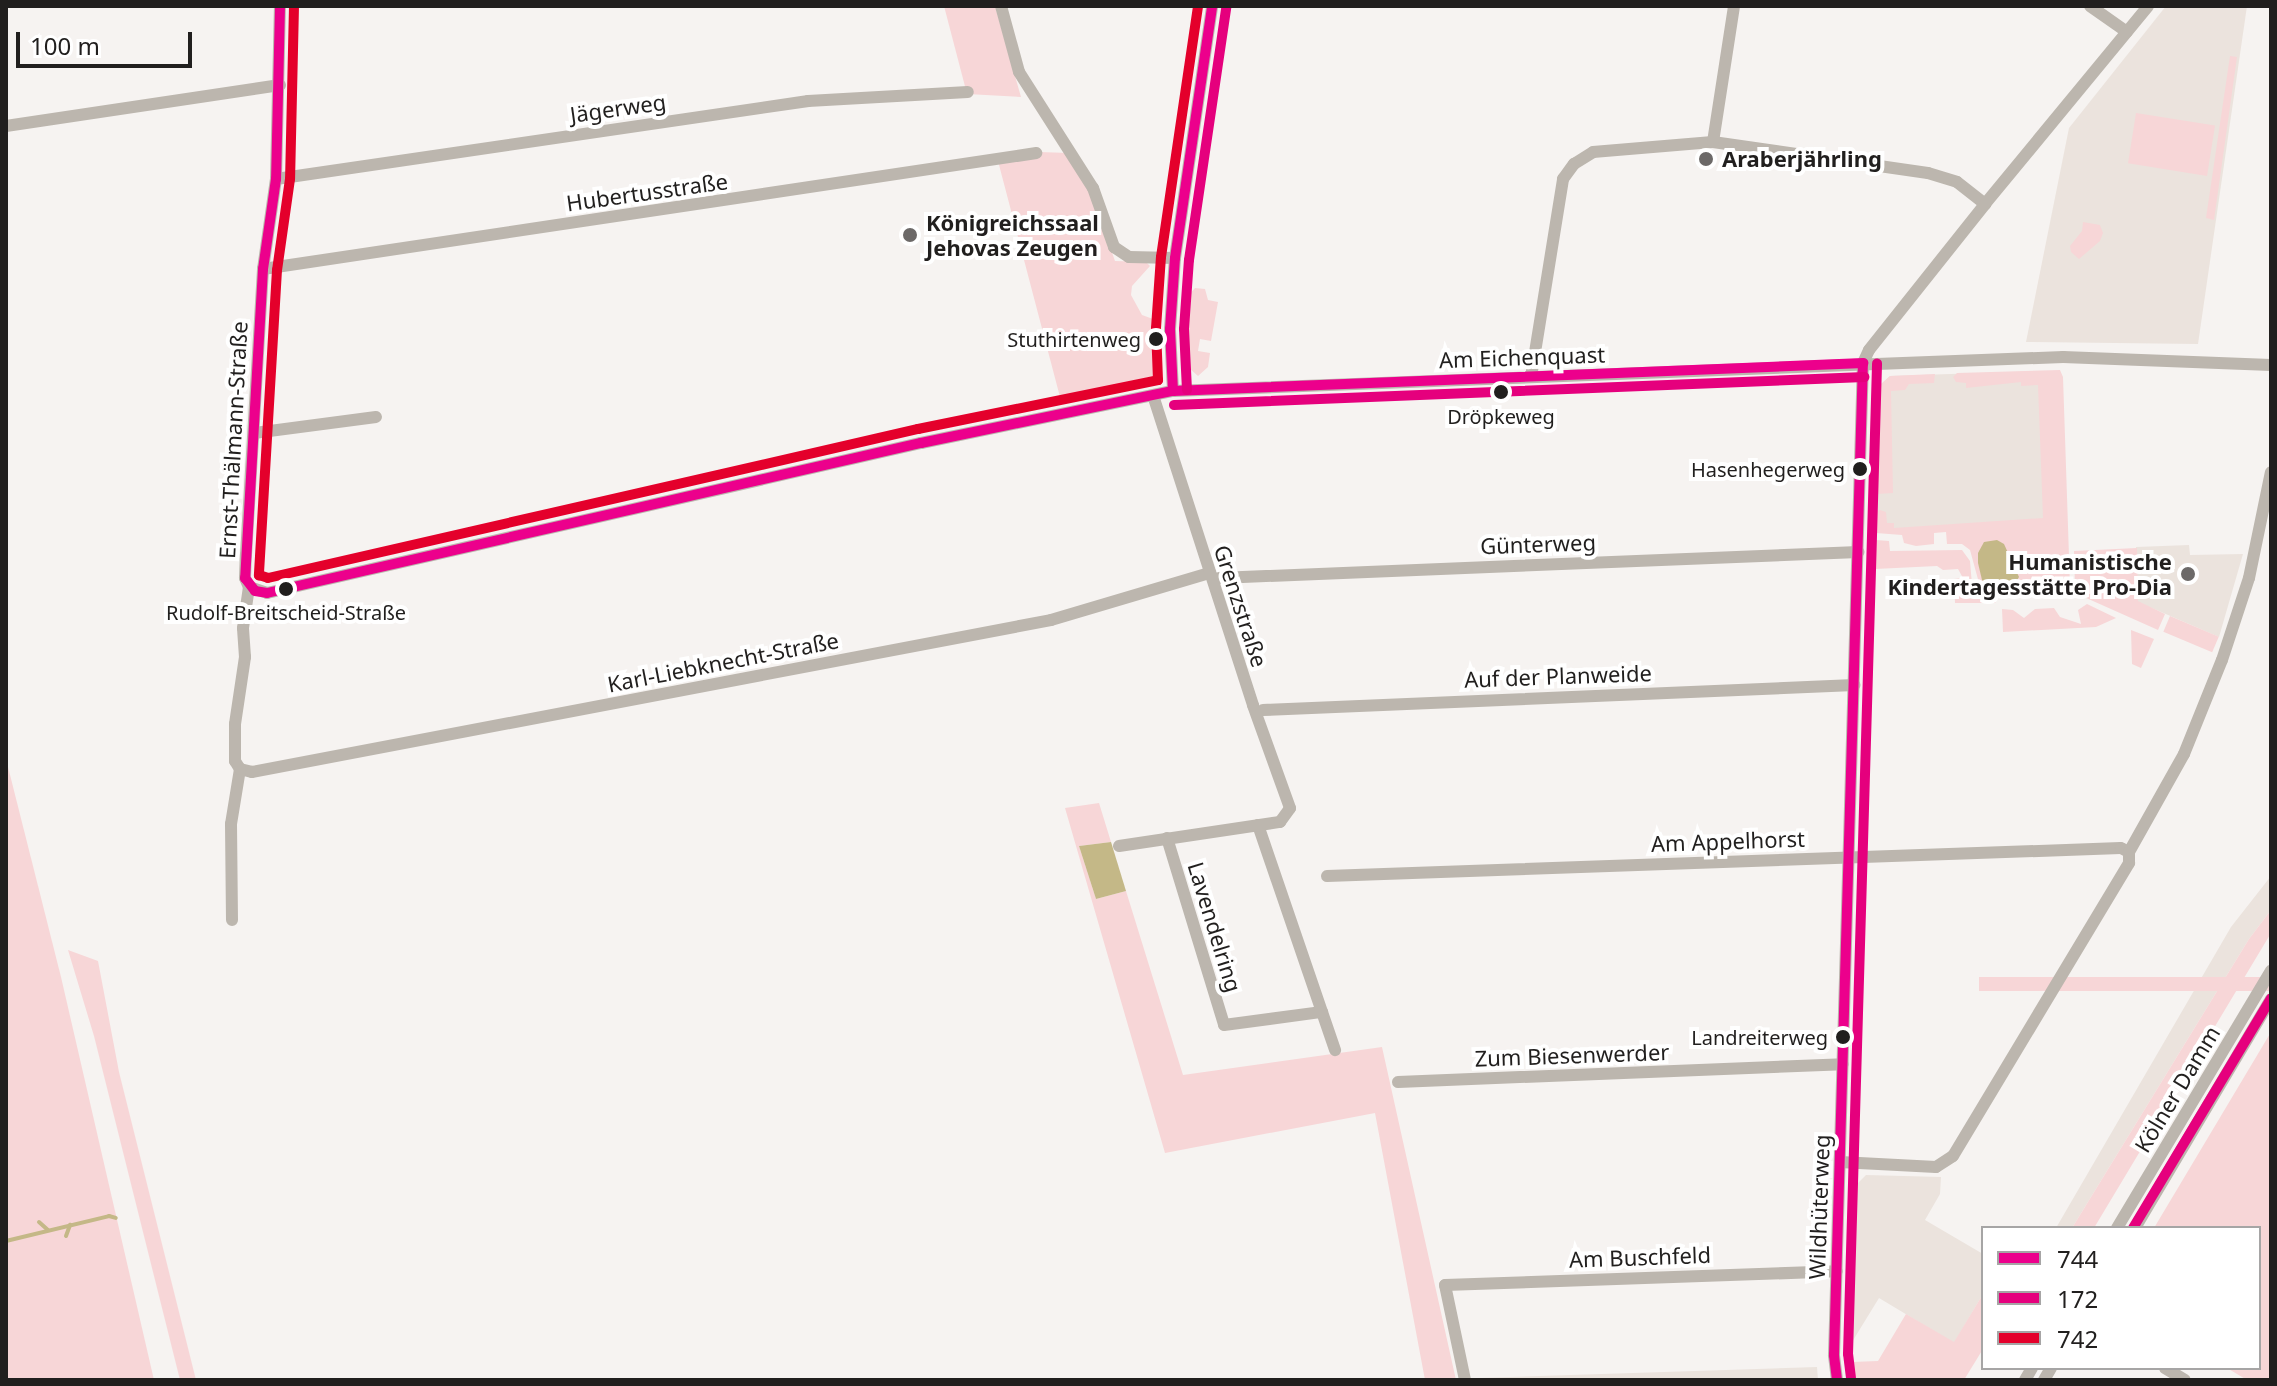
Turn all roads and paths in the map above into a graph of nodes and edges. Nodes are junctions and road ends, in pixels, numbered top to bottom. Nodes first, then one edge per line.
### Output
1 (280, 6) edge
2 (1001, 6) edge
3 (1212, 6) edge
4 (1734, 6) edge
5 (2090, 6) edge
6 (2148, 6) edge
7 (2127, 32) junction
8 (280, 85) junction
9 (968, 92) dead end
10 (6, 126) edge
11 (1713, 142) junction
12 (1036, 153) dead end
13 (276, 179) junction
14 (1985, 204) junction
15 (1175, 258) junction
16 (263, 269) junction
17 (1863, 363) junction
18 (2271, 365) edge
19 (1531, 377) junction
20 (1173, 391) junction
21 (1156, 396) junction
22 (376, 417) dead end
23 (254, 433) junction
24 (2271, 472) edge
25 (1858, 552) junction
26 (1214, 575) junction
27 (249, 587) junction
28 (1854, 685) junction
29 (1263, 710) dead end
30 (240, 769) junction
31 (1280, 822) joint
32 (1258, 825) junction
33 (1167, 838) junction
34 (1119, 846) dead end
35 (2129, 852) junction
36 (1850, 857) junction
37 (1327, 876) dead end
38 (232, 920) dead end
39 (2271, 971) edge
40 (2271, 999) edge
41 (1322, 1012) junction
42 (1335, 1050) dead end
43 (1843, 1064) junction
44 (1398, 1082) dead end
45 (1840, 1162) junction
46 (2118, 1226) edge
47 (2136, 1226) edge
48 (1837, 1271) junction
49 (1465, 1380) edge
50 (1837, 1380) edge

1 - 8 street, Ernst-Thälmann-Straße
2 - 15 street
3 - 15 street
4 - 11 street
5 - 7 street
6 - 7 street
7 - 14 street
8 - 10 street
8 - 13 street, Ernst-Thälmann-Straße
9 - 13 street, Jägerweg
11 - 14 street
11 - 19 street
12 - 16 street, Hubertusstraße
13 - 16 street, Ernst-Thälmann-Straße
14 - 17 street
15 - 20 street
16 - 23 street, Ernst-Thälmann-Straße
17 - 18 street, Am Eichenquast
17 - 19 street, Am Eichenquast
17 - 25 street, Wildhüterweg
19 - 20 street, Am Eichenquast
20 - 21 street, Am Eichenquast
21 - 26 street, Grenzstraße
21 - 27 street
22 - 23 street
23 - 27 street, Ernst-Thälmann-Straße
24 - 35 street
25 - 26 street, Günterweg
25 - 28 street, Wildhüterweg
26 - 30 street, Karl-Liebknecht-Straße
26 - 31 street, Grenzstraße
27 - 30 street, Ernst-Thälmann-Straße
28 - 29 street, Auf der Planweide
28 - 36 street, Wildhüterweg
30 - 38 street, Ernst-Thälmann-Straße
31 - 32 street, Lavendelring
32 - 33 street, Lavendelring
32 - 41 street
33 - 34 street, Lavendelring
33 - 41 street, Lavendelring
35 - 36 street, Am Appelhorst
35 - 45 street
36 - 37 street, Am Appelhorst
36 - 43 street, Wildhüterweg
39 - 46 street, Kölner Damm
40 - 47 street, Kölner Damm
41 - 42 street
43 - 44 street, Zum Biesenwerder
43 - 45 street, Wildhüterweg
45 - 48 street, Wildhüterweg
48 - 49 street, Am Buschfeld
48 - 50 street, Wildhüterweg

